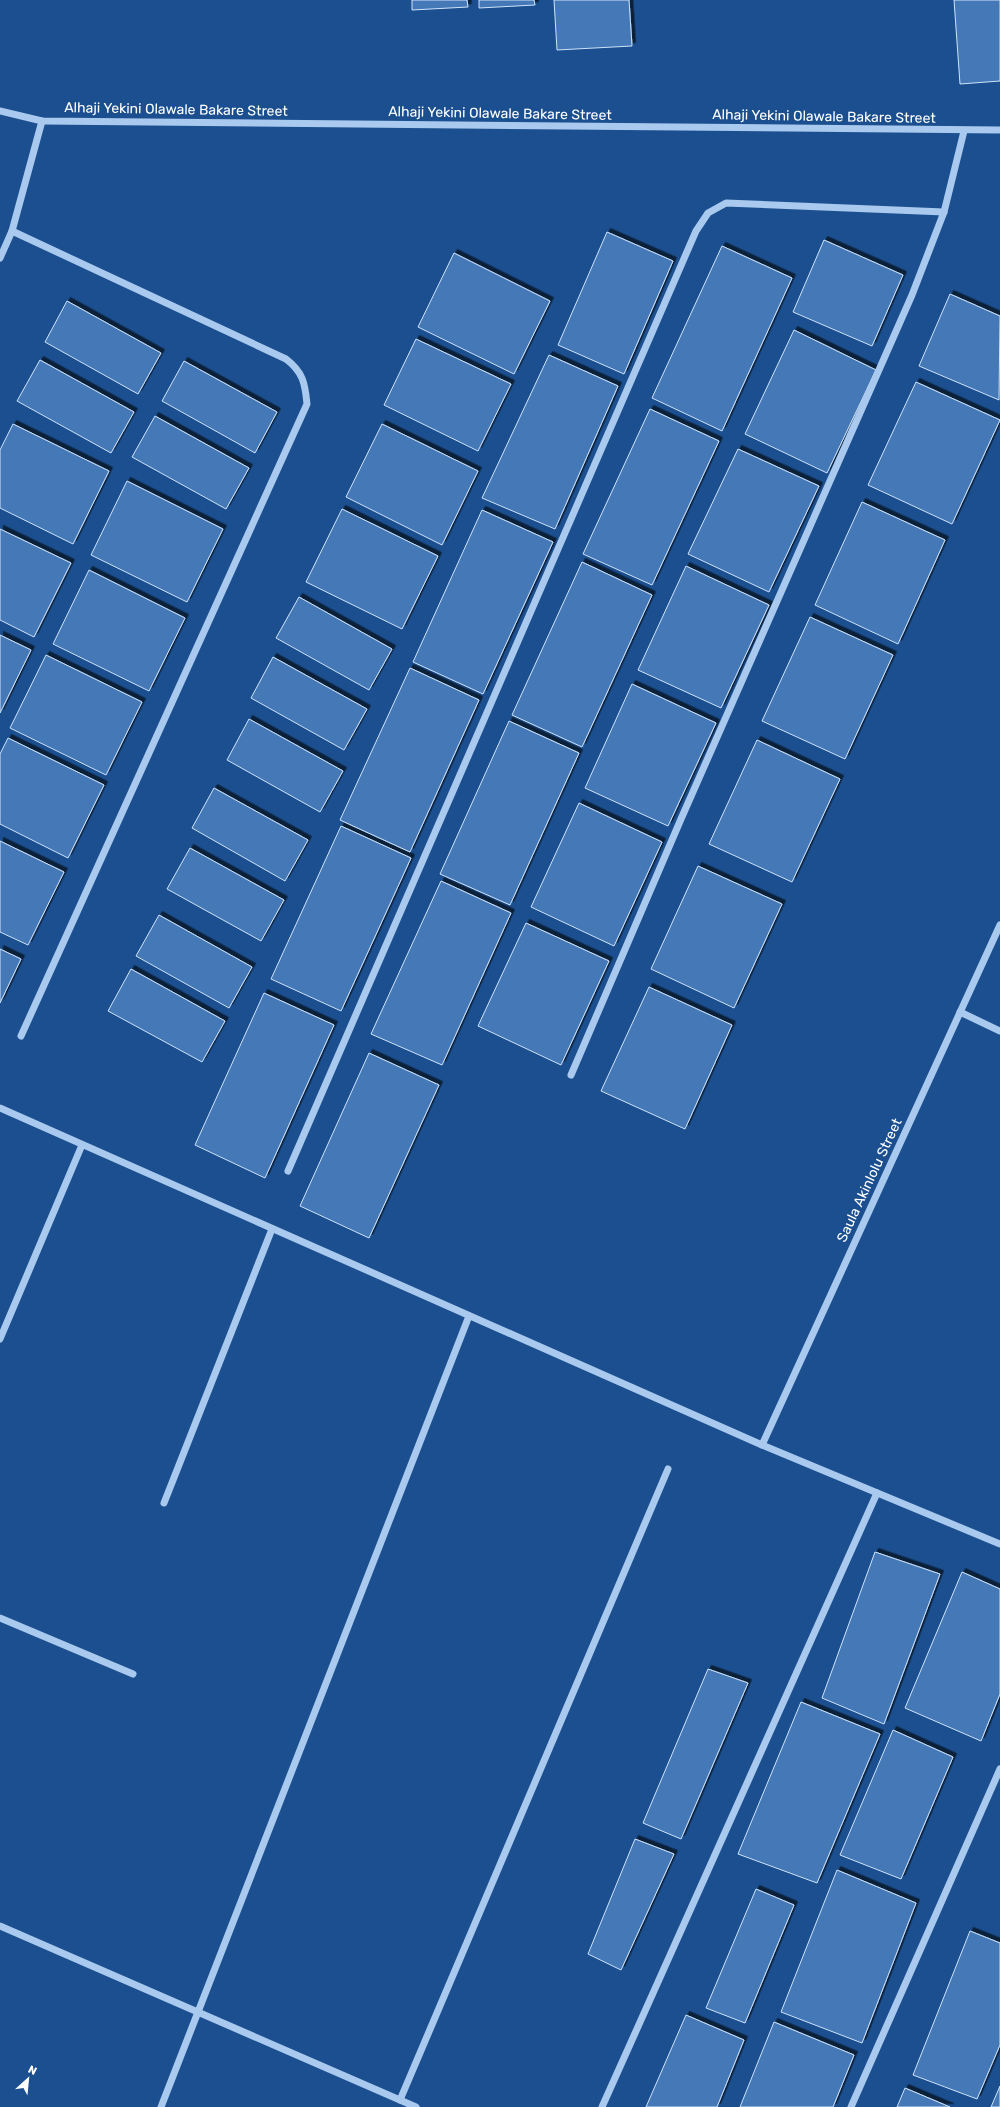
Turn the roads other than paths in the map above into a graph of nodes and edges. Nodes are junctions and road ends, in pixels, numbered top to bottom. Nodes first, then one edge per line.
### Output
1 (0, 111) edge
2 (42, 121) junction
3 (1000, 130) edge
4 (964, 131) junction
5 (944, 212) junction
6 (12, 230) junction
7 (0, 258) edge
8 (1000, 925) edge
9 (960, 1012) junction
10 (1000, 1031) edge
11 (21, 1036) dead end
12 (571, 1074) dead end
13 (0, 1108) edge
14 (82, 1145) junction
15 (288, 1171) dead end
16 (272, 1229) junction
17 (469, 1316) junction
18 (0, 1339) edge
19 (762, 1445) junction
20 (668, 1469) dead end
21 (877, 1493) junction
22 (164, 1503) dead end
23 (1000, 1544) edge
24 (0, 1618) edge
25 (133, 1674) dead end
26 (1000, 1769) edge
27 (0, 1926) edge
28 (198, 2013) junction
29 (400, 2100) junction
30 (161, 2107) edge
31 (416, 2107) edge
32 (602, 2107) edge
33 (851, 2107) edge

1 - 2 street, Alhaji Yekini Olawale Bakare Street
2 - 4 street, Alhaji Yekini Olawale Bakare Street
2 - 6 street
3 - 4 street, Alhaji Yekini Olawale Bakare Street
4 - 5 street
5 - 12 street
5 - 15 street
6 - 7 street
6 - 11 street
8 - 9 street, Saula Akinlolu Street
9 - 10 street
9 - 19 street, Saula Akinlolu Street
13 - 14 street
14 - 16 street
14 - 18 street
16 - 17 street
16 - 22 street
17 - 19 street
17 - 28 street
19 - 21 street
20 - 29 street
21 - 23 street
21 - 32 street
24 - 25 street
26 - 33 street
27 - 28 street
28 - 29 street
28 - 30 street
29 - 31 street

